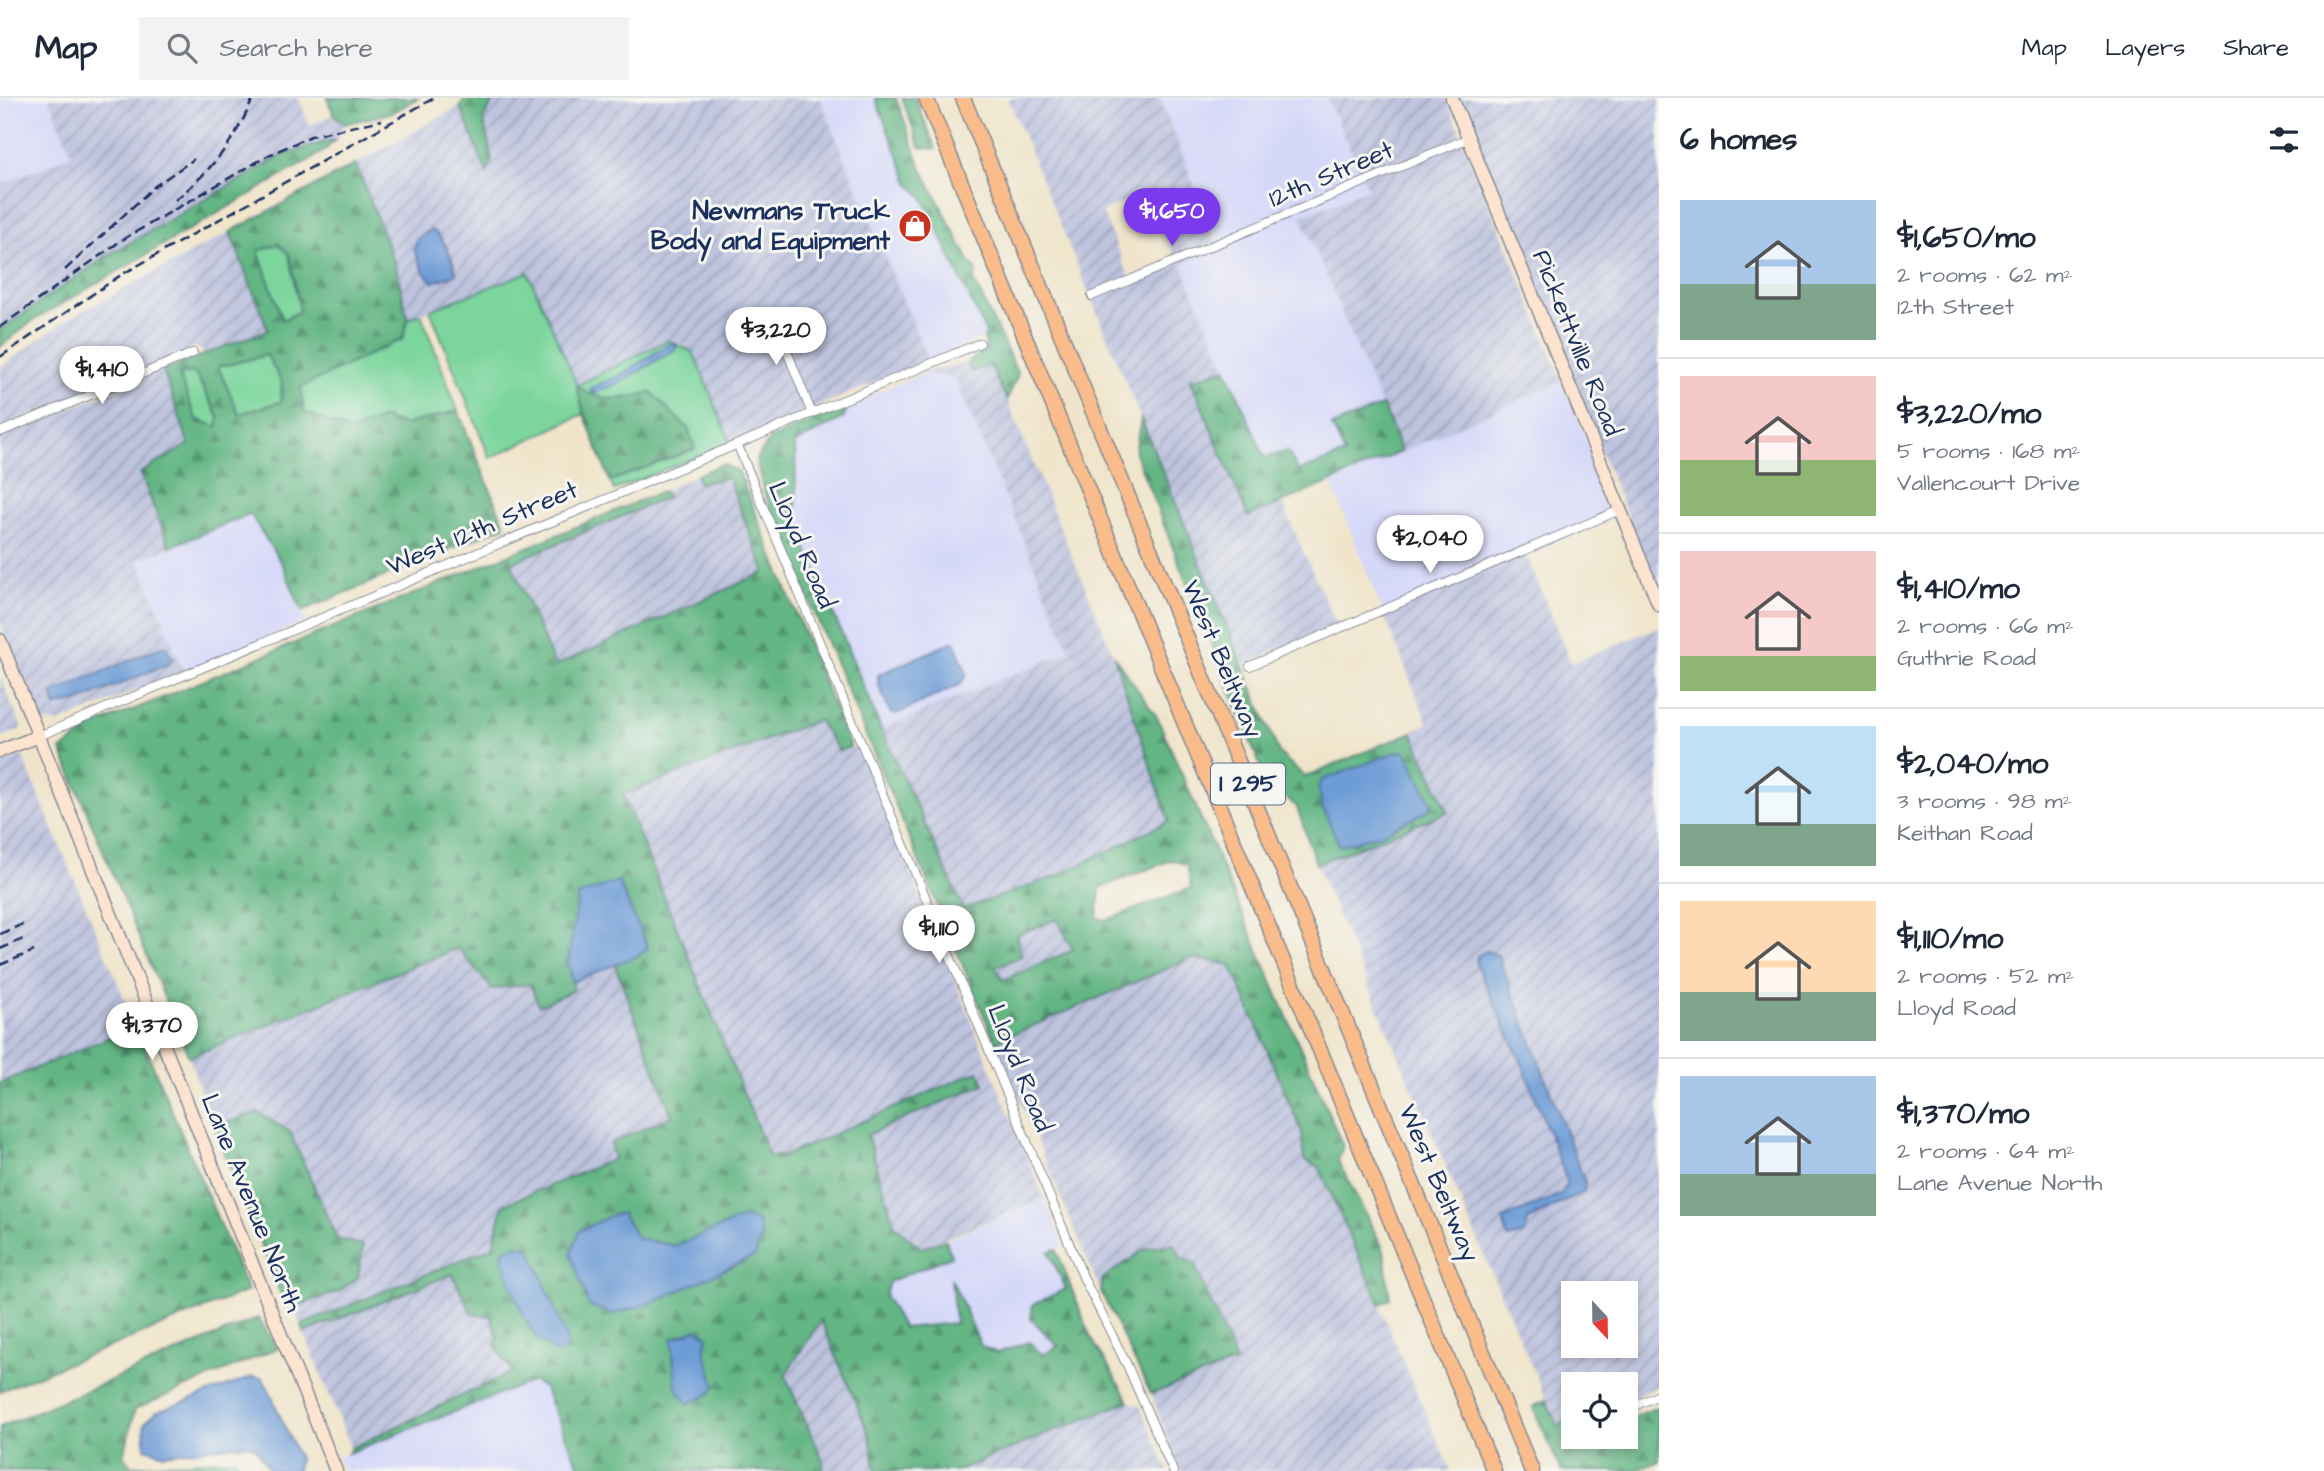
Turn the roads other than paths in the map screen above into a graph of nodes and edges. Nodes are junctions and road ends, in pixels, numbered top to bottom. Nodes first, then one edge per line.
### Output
1 (926, 98) edge
2 (963, 98) edge
3 (1452, 98) edge
4 (1469, 138) junction
5 (1092, 296) dead end
6 (773, 316) dead end
7 (980, 343) dead end
8 (193, 353) dead end
9 (812, 414) junction
10 (0, 432) edge
11 (738, 446) junction
12 (1620, 510) junction
13 (1659, 605) edge
14 (0, 640) edge
15 (1250, 666) dead end
16 (38, 736) junction
17 (0, 751) edge
18 (1659, 1395) edge
19 (1638, 1404) edge
20 (336, 1471) edge
21 (1172, 1471) edge
22 (1494, 1471) edge
23 (1532, 1471) edge

1 - 22 highway, I 295
2 - 23 highway, West Beltway / I 295
3 - 4 main road, Pickettville Road
4 - 5 street, 12th Street
4 - 12 main road, Pickettville Road
6 - 9 street
7 - 9 street, West 12th Street
8 - 10 street
9 - 11 street, West 12th Street
11 - 16 street, West 12th Street
11 - 21 street, Lloyd Road
12 - 13 main road, Pickettville Road
12 - 15 street
14 - 16 main road, Lane Avenue North
16 - 17 main road, West 12th Street
16 - 20 main road, Lane Avenue North
18 - 19 street

